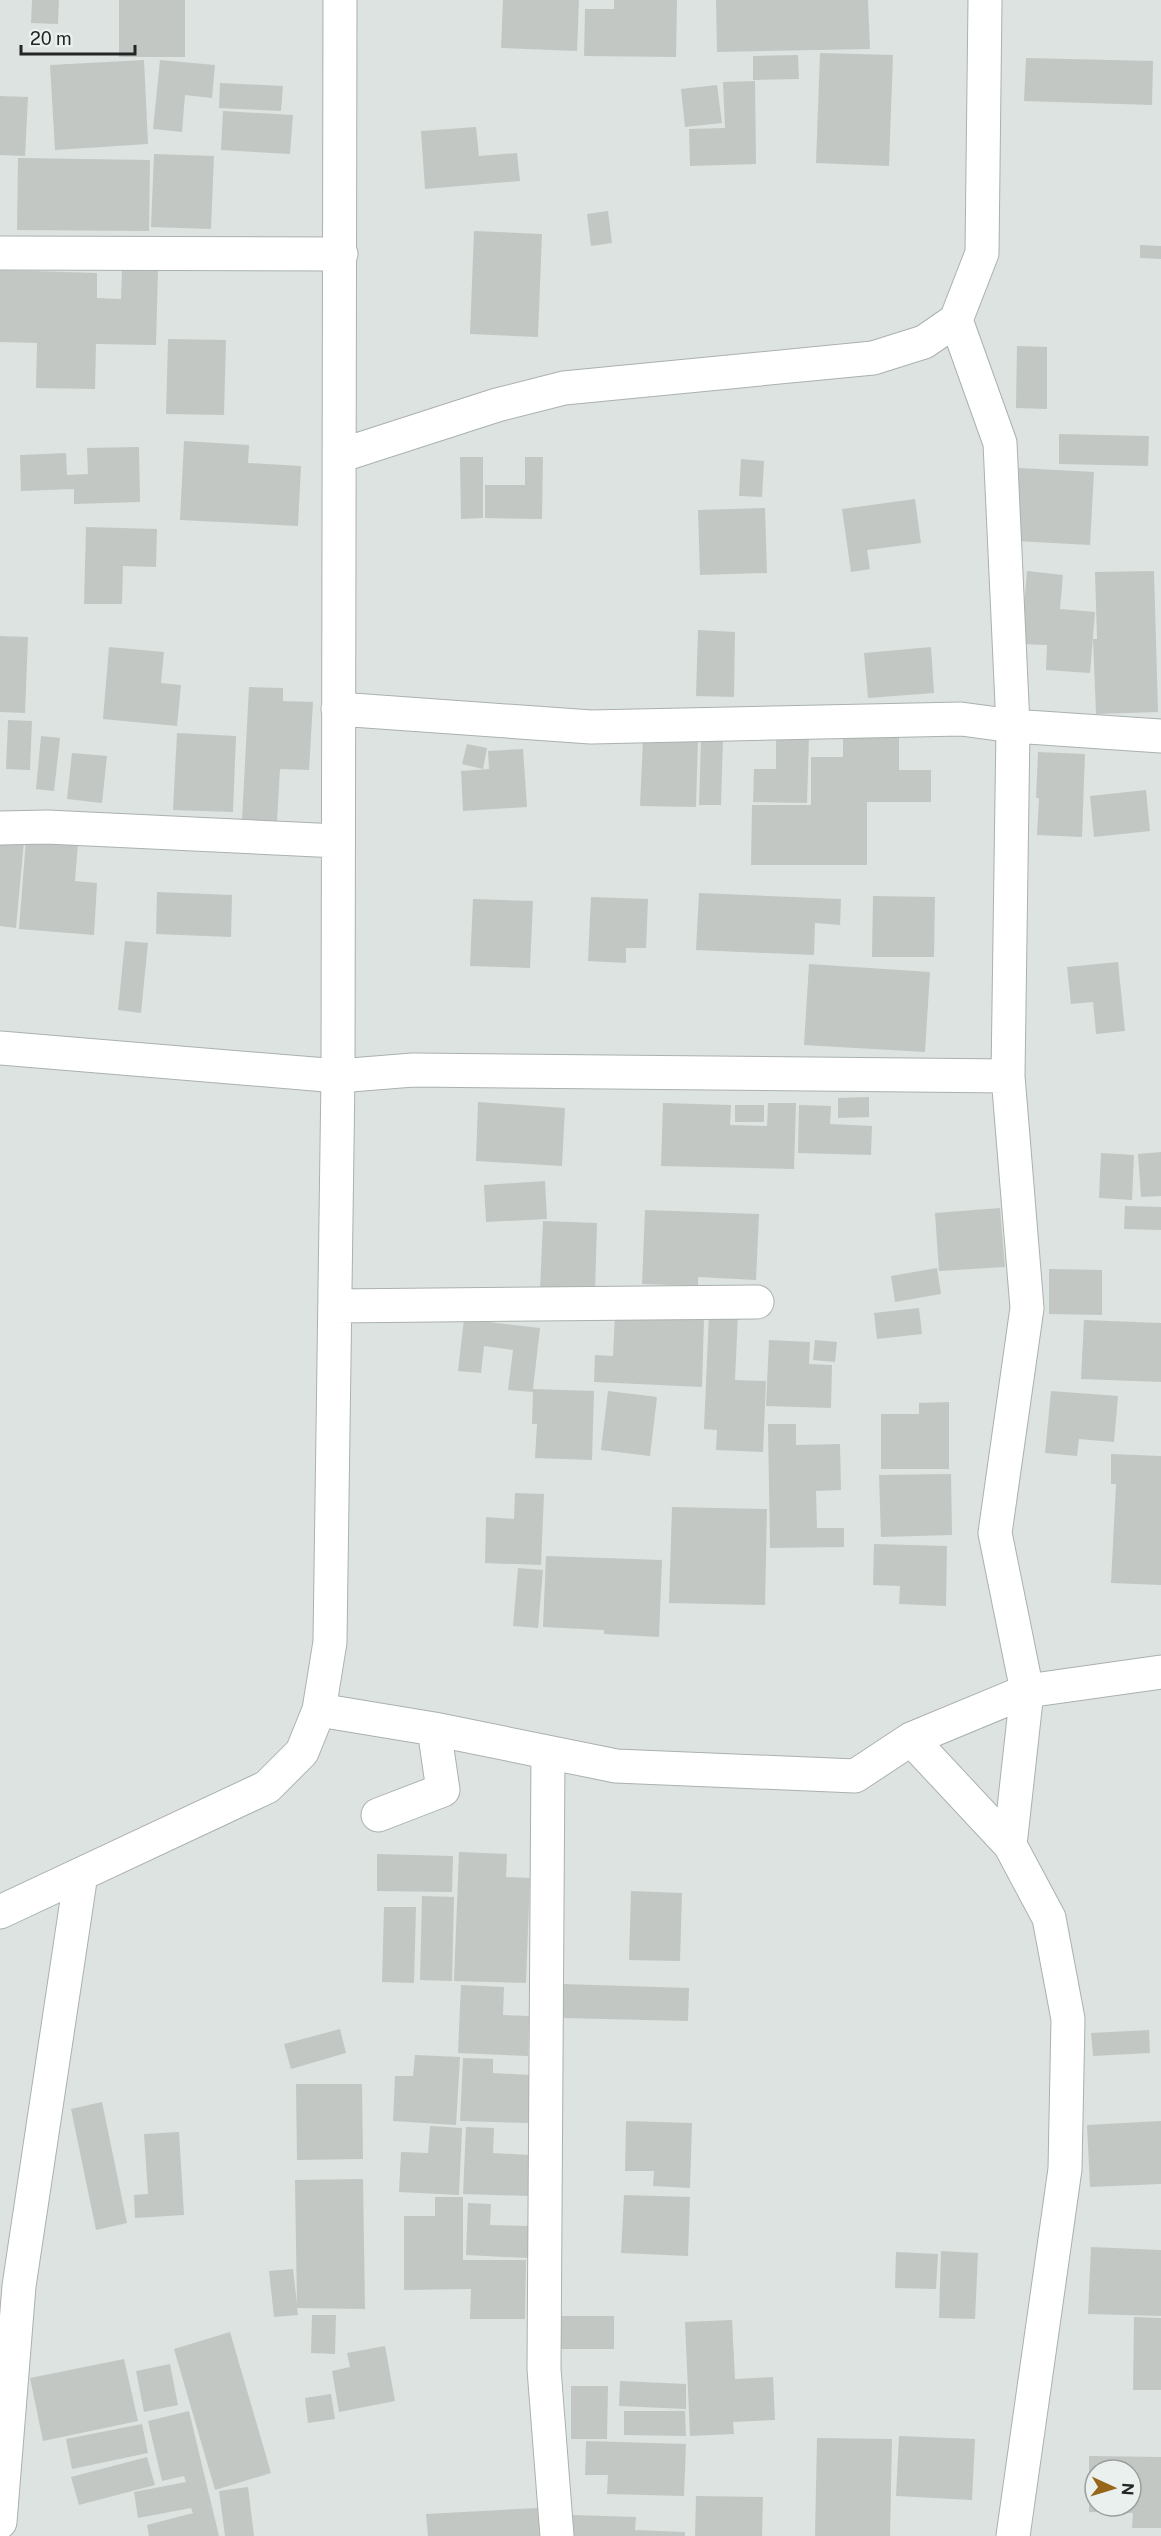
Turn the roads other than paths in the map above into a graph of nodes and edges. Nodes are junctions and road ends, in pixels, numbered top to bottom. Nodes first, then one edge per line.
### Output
1 (340, 0) edge
2 (985, 0) edge
3 (0, 253) edge
4 (341, 254) junction
5 (956, 320) junction
6 (339, 456) junction
7 (338, 709) junction
8 (1013, 726) junction
9 (1161, 736) edge
10 (0, 828) edge
11 (338, 841) junction
12 (0, 1048) edge
13 (338, 1076) junction
14 (1008, 1076) junction
15 (757, 1302) dead end
16 (335, 1306) junction
17 (1161, 1672) edge
18 (1027, 1691) junction
19 (319, 1710) junction
20 (434, 1729) junction
21 (911, 1739) junction
22 (548, 1754) junction
23 (378, 1815) dead end
24 (1010, 1845) junction
25 (81, 1875) junction
26 (0, 1912) edge
27 (0, 2522) edge
28 (557, 2536) edge
29 (1013, 2536) edge

1 - 4 street
2 - 5 street
3 - 4 street
4 - 6 street
5 - 6 street
5 - 8 street
6 - 7 street
7 - 8 street
7 - 11 street
8 - 9 street
8 - 14 street
10 - 11 street
11 - 13 street
12 - 13 street
13 - 14 street
13 - 16 street
14 - 18 street
15 - 16 street
16 - 19 street
17 - 18 street
18 - 21 street
18 - 24 street
19 - 20 street
19 - 25 street
20 - 22 street
20 - 23 street
21 - 22 street
21 - 24 street
22 - 28 street
24 - 29 street
25 - 26 street
25 - 27 street

